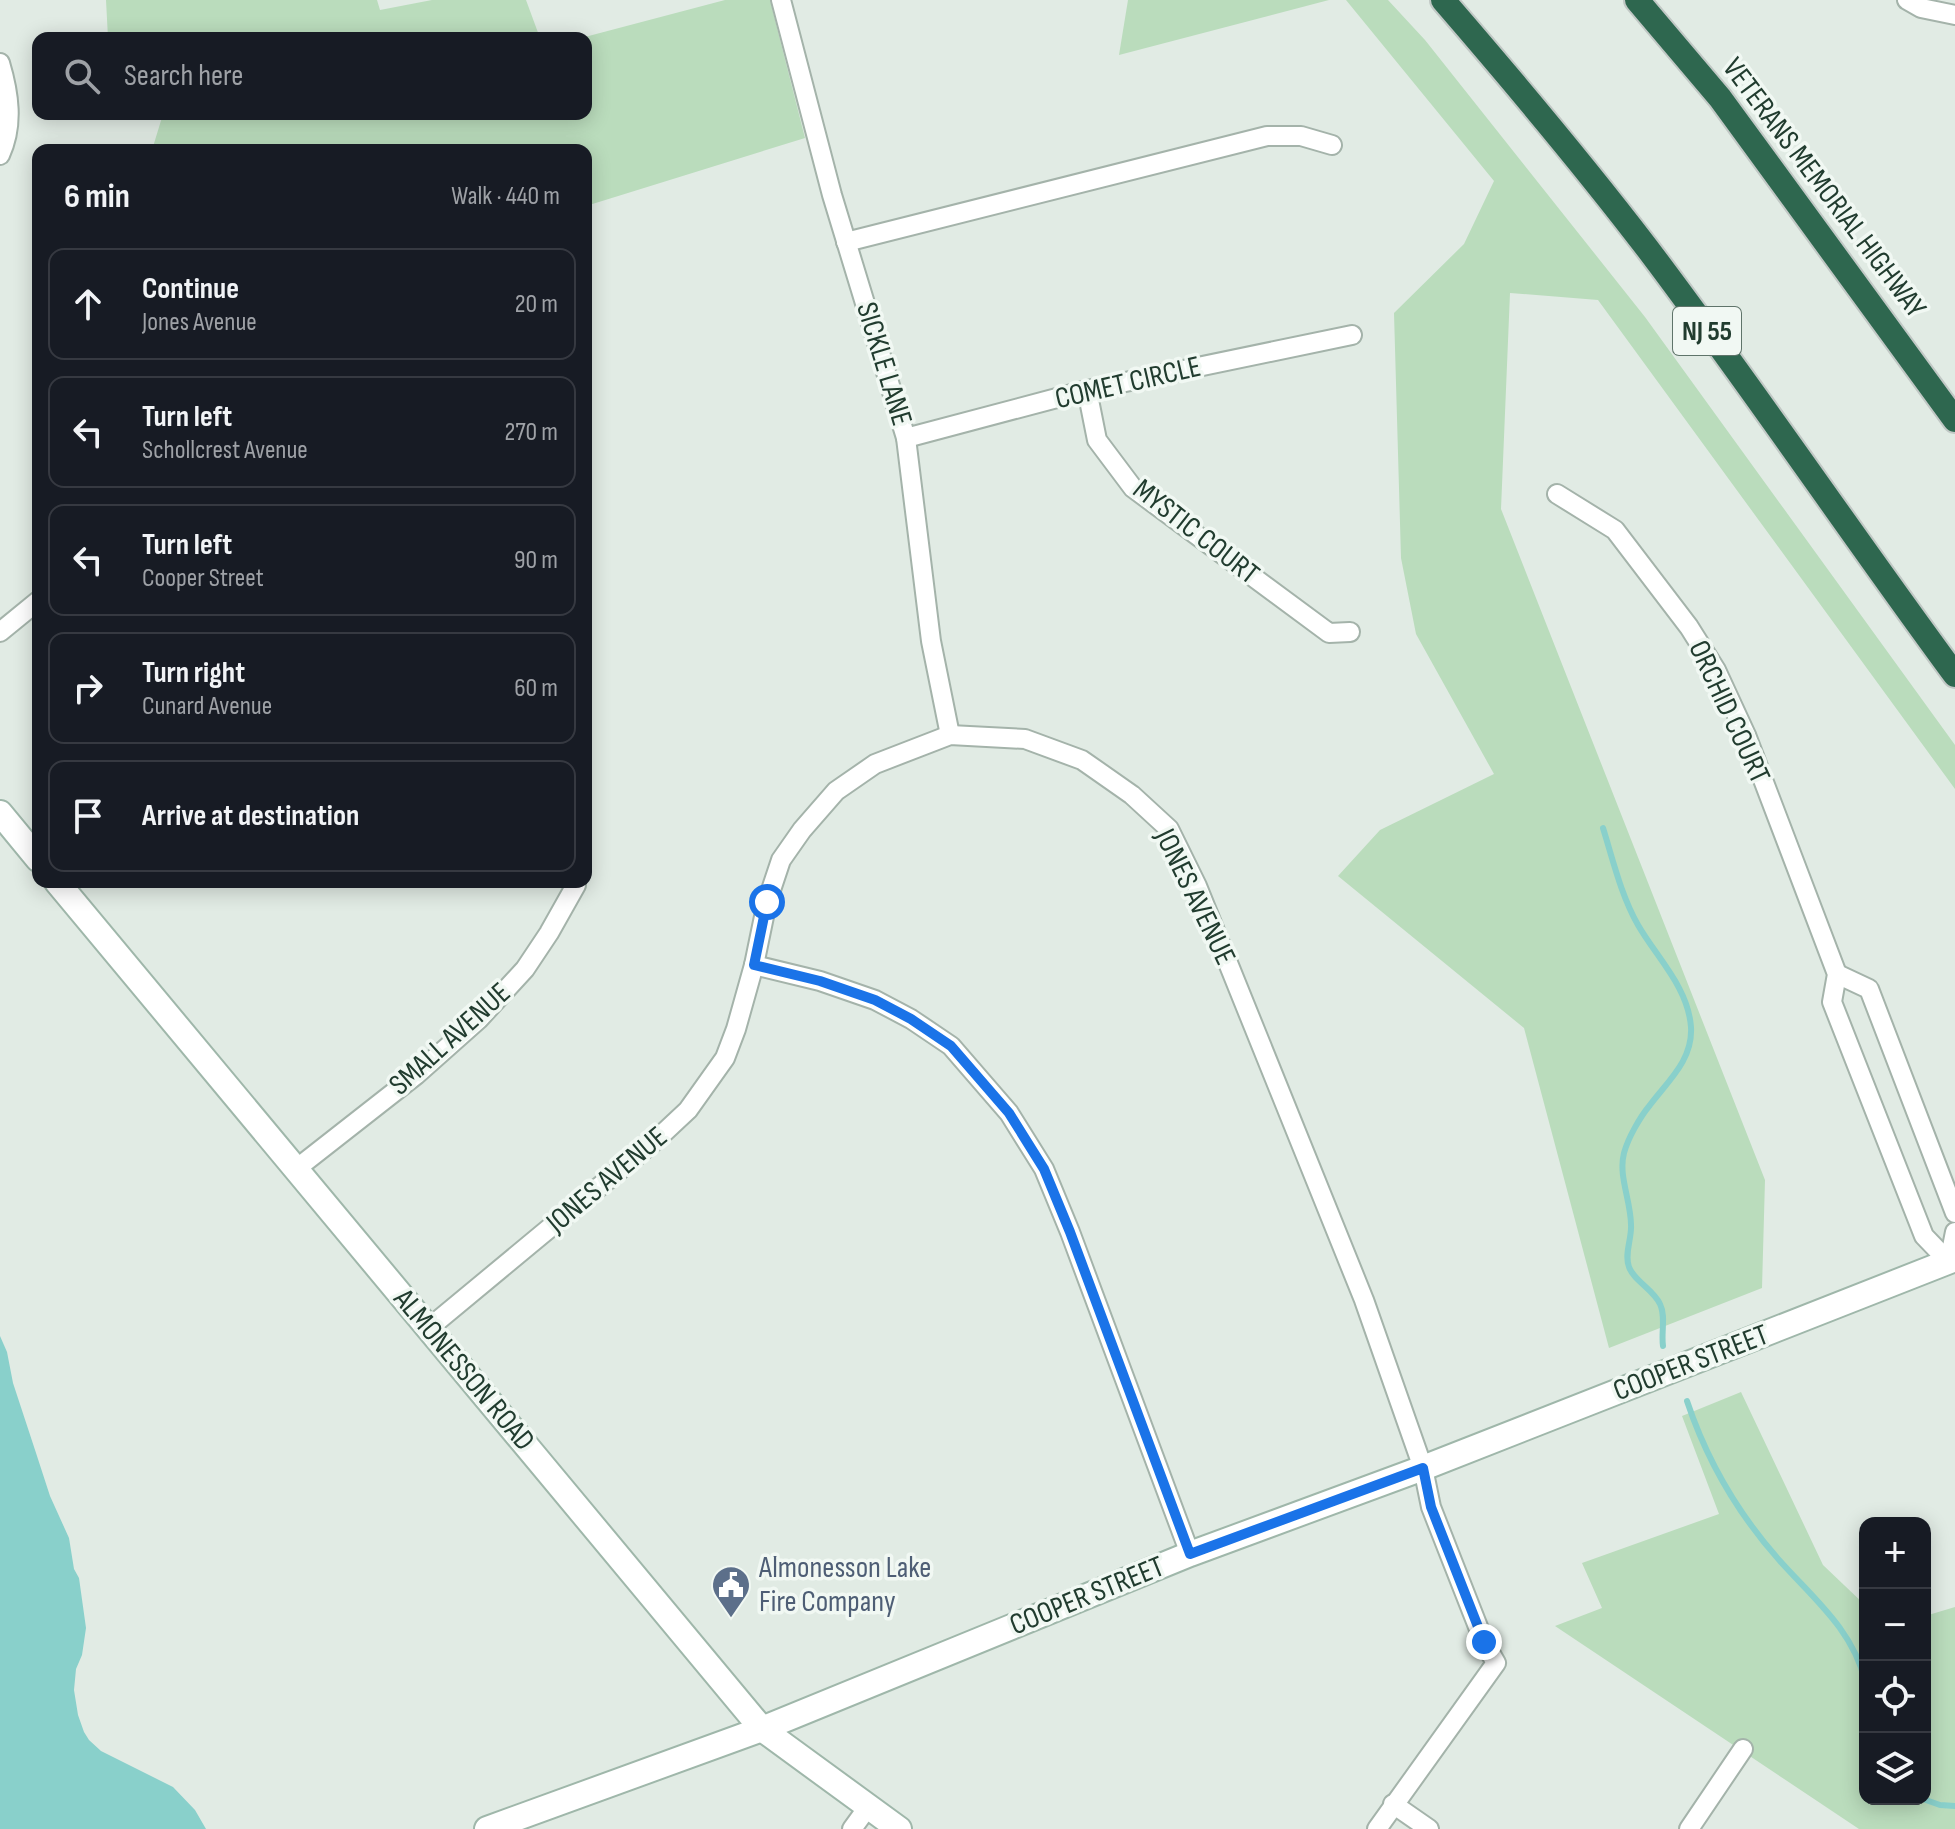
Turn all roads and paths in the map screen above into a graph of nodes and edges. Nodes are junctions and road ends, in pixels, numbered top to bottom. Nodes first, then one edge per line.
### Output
1 (781, 0) edge
2 (1443, 0) edge
3 (1637, 0) edge
4 (1907, 0) edge
5 (1955, 15) edge
6 (0, 63) edge
7 (1332, 145) dead end
8 (0, 155) edge
9 (846, 242) junction
10 (1352, 335) dead end
11 (1087, 390) junction
12 (1955, 420) edge
13 (906, 438) junction
14 (1557, 494) dead end
15 (32, 606) edge
16 (0, 632) edge
17 (1350, 632) dead end
18 (1955, 675) edge
19 (950, 735) junction
20 (0, 813) edge
21 (32, 852) edge
22 (67, 888) edge
23 (574, 888) edge
24 (754, 965) junction
25 (1837, 974) junction
26 (296, 1169) junction
27 (1955, 1213) edge
28 (1955, 1232) edge
29 (1952, 1260) edge
30 (429, 1328) junction
31 (1423, 1468) junction
32 (1190, 1554) junction
33 (762, 1729) junction
34 (1743, 1749) dead end
35 (1393, 1804) junction
36 (868, 1807) junction
37 (487, 1829) edge
38 (852, 1829) edge
39 (899, 1829) edge
40 (1377, 1829) edge
41 (1429, 1829) edge
42 (1689, 1829) edge

1 - 9 street, SICKLE LANE
2 - 18 highway, NJ 55
3 - 12 highway, VETERANS MEMORIAL HIGHWAY
4 - 5 street
6 - 8 street
7 - 9 street
9 - 13 street, SICKLE LANE
10 - 11 street, COMET CIRCLE
11 - 13 street, COMET CIRCLE
11 - 17 street, MYSTIC COURT
13 - 19 street, SICKLE LANE
14 - 25 street, ORCHID COURT
15 - 16 street
19 - 24 street, JONES AVENUE
19 - 31 street, JONES AVENUE
20 - 21 main road
22 - 26 main road, ALMONESSON ROAD
23 - 26 street, SMALL AVENUE
24 - 30 street, JONES AVENUE
24 - 32 street
25 - 27 street
25 - 29 street, ORCHID COURT
26 - 30 main road, ALMONESSON ROAD
28 - 29 street
29 - 31 main road, COOPER STREET
30 - 33 main road, ALMONESSON ROAD
31 - 32 main road, COOPER STREET
31 - 35 street, JONES AVENUE
32 - 33 main road, COOPER STREET
33 - 36 main road, ALMONESSON ROAD
33 - 37 main road, COOPER STREET
34 - 42 street
35 - 40 street
35 - 41 street
36 - 38 street
36 - 39 main road, ALMONESSON ROAD

